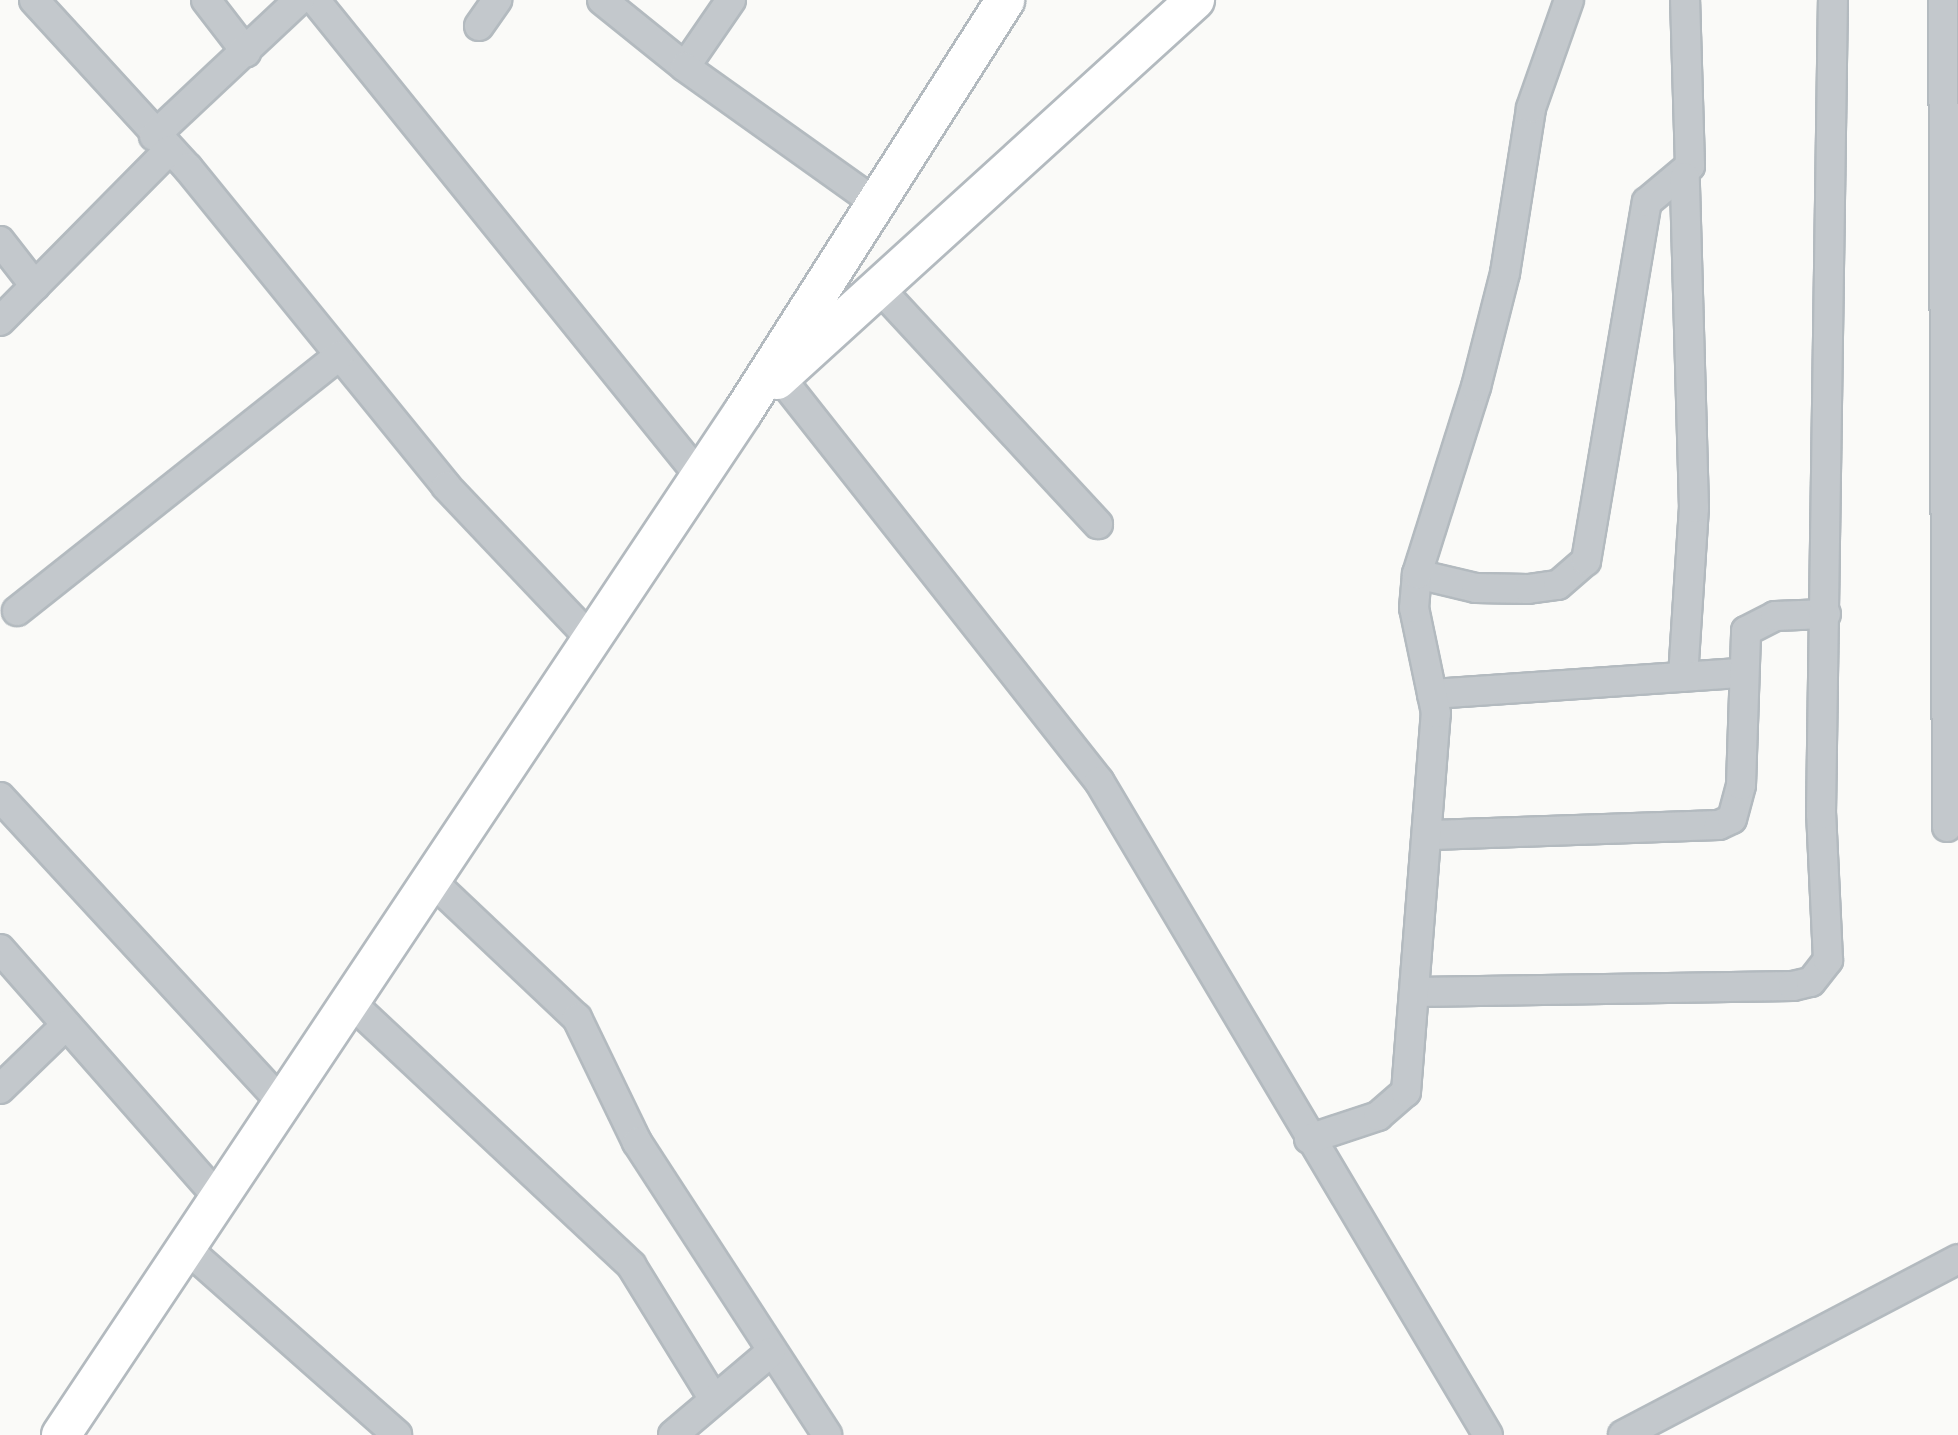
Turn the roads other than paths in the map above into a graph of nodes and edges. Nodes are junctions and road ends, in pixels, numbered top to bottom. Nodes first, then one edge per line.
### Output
1 (34, 0) edge
2 (206, 0) edge
3 (299, 0) edge
4 (315, 0) edge
5 (497, 0) edge
6 (602, 0) edge
7 (731, 0) edge
8 (1005, 0) edge
9 (1195, 0) edge
10 (1569, 0) edge
11 (1685, 0) edge
12 (1833, 0) edge
13 (1943, 0) edge
14 (479, 26) dead end
15 (246, 52) junction
16 (685, 67) junction
17 (1951, 85) edge
18 (162, 143) junction
19 (1685, 177) junction
20 (876, 203) junction
21 (1949, 238) edge
22 (0, 241) edge
23 (35, 286) junction
24 (882, 291) junction
25 (0, 321) edge
26 (339, 356) junction
27 (780, 377) junction
28 (743, 412) junction
29 (698, 474) junction
30 (1098, 524) dead end
31 (1949, 532) edge
32 (1417, 574) junction
33 (17, 611) dead end
34 (1826, 614) junction
35 (590, 638) junction
36 (1743, 673) junction
37 (1683, 677) junction
38 (1432, 694) junction
39 (0, 797) edge
40 (1947, 827) dead end
41 (1432, 835) junction
42 (433, 882) junction
43 (0, 949) edge
44 (1417, 992) junction
45 (348, 1000) junction
46 (66, 1025) junction
47 (0, 1089) edge
48 (283, 1104) junction
49 (1309, 1139) junction
50 (219, 1198) junction
51 (186, 1248) junction
52 (1958, 1259) edge
53 (771, 1352) junction
54 (712, 1396) junction
55 (61, 1435) edge
56 (397, 1435) edge
57 (673, 1435) edge
58 (827, 1435) edge
59 (1488, 1435) edge
60 (1623, 1435) edge

1 - 18 street
2 - 15 street
3 - 15 street
4 - 29 street
5 - 14 street
6 - 16 street
7 - 16 street
8 - 20 street
9 - 24 street
10 - 32 street
11 - 19 street
12 - 34 street
13 - 17 street
15 - 18 street
16 - 20 street
17 - 21 street
18 - 23 street
18 - 26 street
19 - 32 street
19 - 37 street
20 - 28 street
21 - 31 street
22 - 23 street
23 - 25 street
24 - 27 street
24 - 30 street
26 - 33 street
26 - 35 street
27 - 28 street
27 - 49 street
28 - 29 street
29 - 35 street
31 - 40 street
32 - 38 street
34 - 36 street
34 - 44 street
35 - 42 street
36 - 37 street
36 - 41 street
37 - 38 street
38 - 41 street
39 - 48 street
41 - 44 street
42 - 45 street
42 - 53 street
43 - 46 street
44 - 49 street
45 - 48 street
45 - 54 street
46 - 47 street
46 - 50 street
48 - 50 street
49 - 59 street
50 - 51 street
51 - 55 street
51 - 56 street
52 - 60 street
53 - 54 street
53 - 58 street
54 - 57 street

